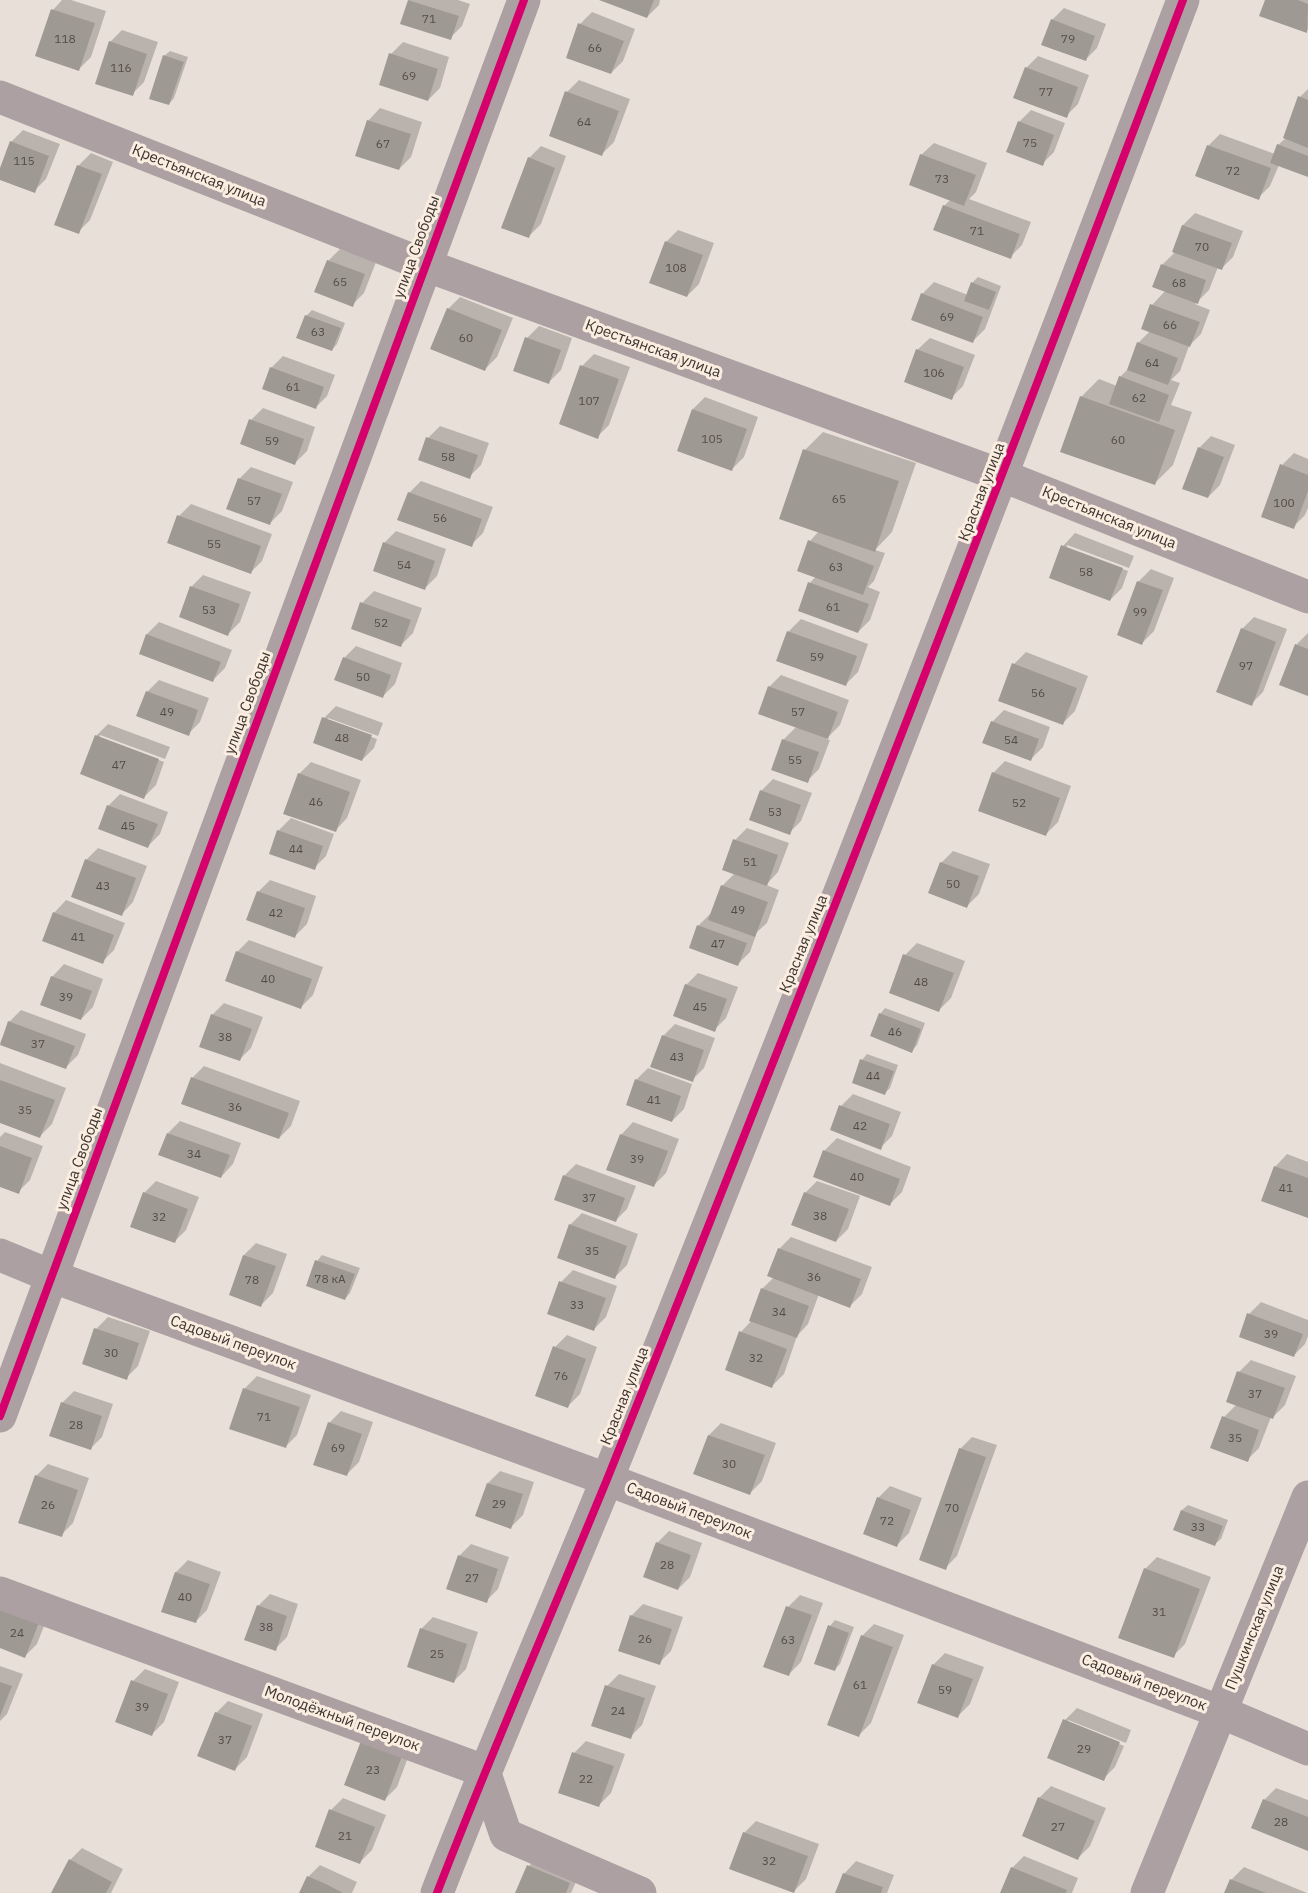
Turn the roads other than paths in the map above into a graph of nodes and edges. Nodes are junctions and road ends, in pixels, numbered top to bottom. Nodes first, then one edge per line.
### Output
1 (524, 0) edge
2 (1183, 0) edge
3 (0, 97) edge
4 (425, 265) junction
5 (1003, 476) junction
6 (1308, 597) edge
7 (0, 1255) edge
8 (51, 1276) junction
9 (0, 1416) edge
10 (606, 1479) junction
11 (1308, 1497) edge
12 (0, 1593) edge
13 (1221, 1712) junction
14 (1308, 1749) edge
15 (484, 1771) junction
16 (437, 1893) edge
17 (640, 1893) edge
18 (1147, 1893) edge

1 - 4 street, улица Свободы
2 - 5 street, Красная улица
3 - 4 street, Крестьянская улица
4 - 5 street, Крестьянская улица
4 - 8 street, улица Свободы
5 - 6 street, Крестьянская улица
5 - 10 street, Красная улица
7 - 8 street, Садовый переулок
8 - 9 street, улица Свободы
8 - 10 street, Садовый переулок
10 - 13 street, Садовый переулок
10 - 15 street, Красная улица
11 - 13 street, Пушкинская улица
12 - 15 street, Молодёжный переулок
13 - 14 street, Садовый переулок
13 - 18 street, Пушкинская улица
15 - 16 street, Красная улица
15 - 17 street

